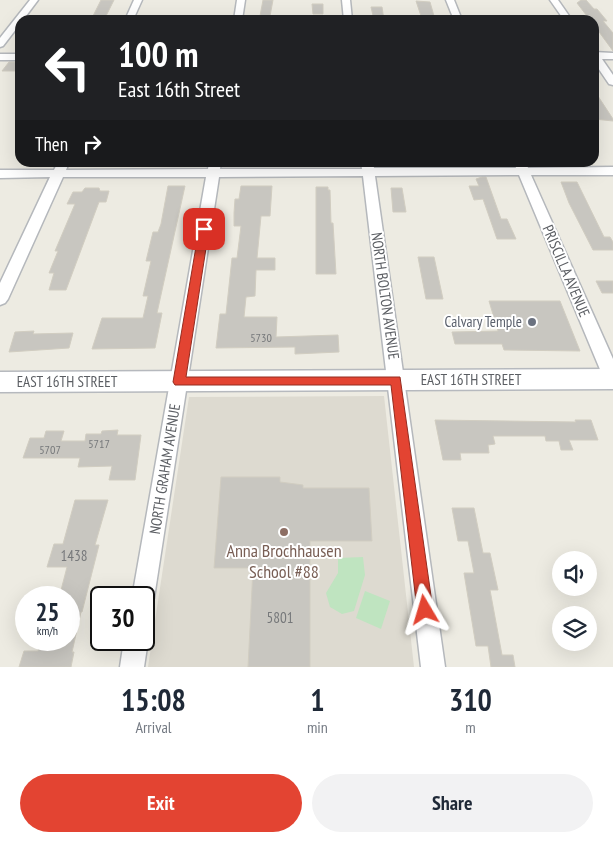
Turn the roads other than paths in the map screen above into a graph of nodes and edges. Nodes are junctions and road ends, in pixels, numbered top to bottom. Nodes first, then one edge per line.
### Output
1 (34, 0) edge
2 (138, 0) edge
3 (241, 0) edge
4 (346, 0) edge
5 (450, 0) edge
6 (554, 0) edge
7 (22, 15) edge
8 (131, 15) edge
9 (239, 15) edge
10 (348, 15) edge
11 (456, 15) edge
12 (564, 15) edge
13 (15, 25) edge
14 (0, 44) edge
15 (599, 56) edge
16 (613, 56) edge
17 (0, 57) edge
18 (15, 57) edge
19 (599, 63) edge
20 (613, 82) edge
21 (214, 167) edge
22 (368, 167) edge
23 (522, 167) edge
24 (60, 168) edge
25 (613, 171) edge
26 (0, 174) edge
27 (0, 299) edge
28 (613, 379) edge
29 (396, 380) junction
30 (0, 382) edge
31 (179, 382) junction
32 (145, 586) edge
33 (134, 651) edge
34 (132, 667) edge
35 (433, 667) edge

1 - 7 street
2 - 8 street
3 - 9 street
4 - 10 street
5 - 11 street
6 - 12 street
13 - 14 street
15 - 16 street
17 - 18 street
19 - 20 street
21 - 22 street
21 - 24 street
21 - 31 street, NORTH GRAHAM AVENUE
22 - 23 street
22 - 29 street, NORTH BOLTON AVENUE
23 - 25 street
23 - 28 street, PRISCILLA AVENUE
24 - 26 street
24 - 27 street
28 - 29 main road, EAST 16TH STREET
29 - 31 main road, EAST 16TH STREET
29 - 35 street, NORTH BOLTON AVENUE
30 - 31 main road, EAST 16TH STREET
31 - 32 street, NORTH GRAHAM AVENUE
33 - 34 street

